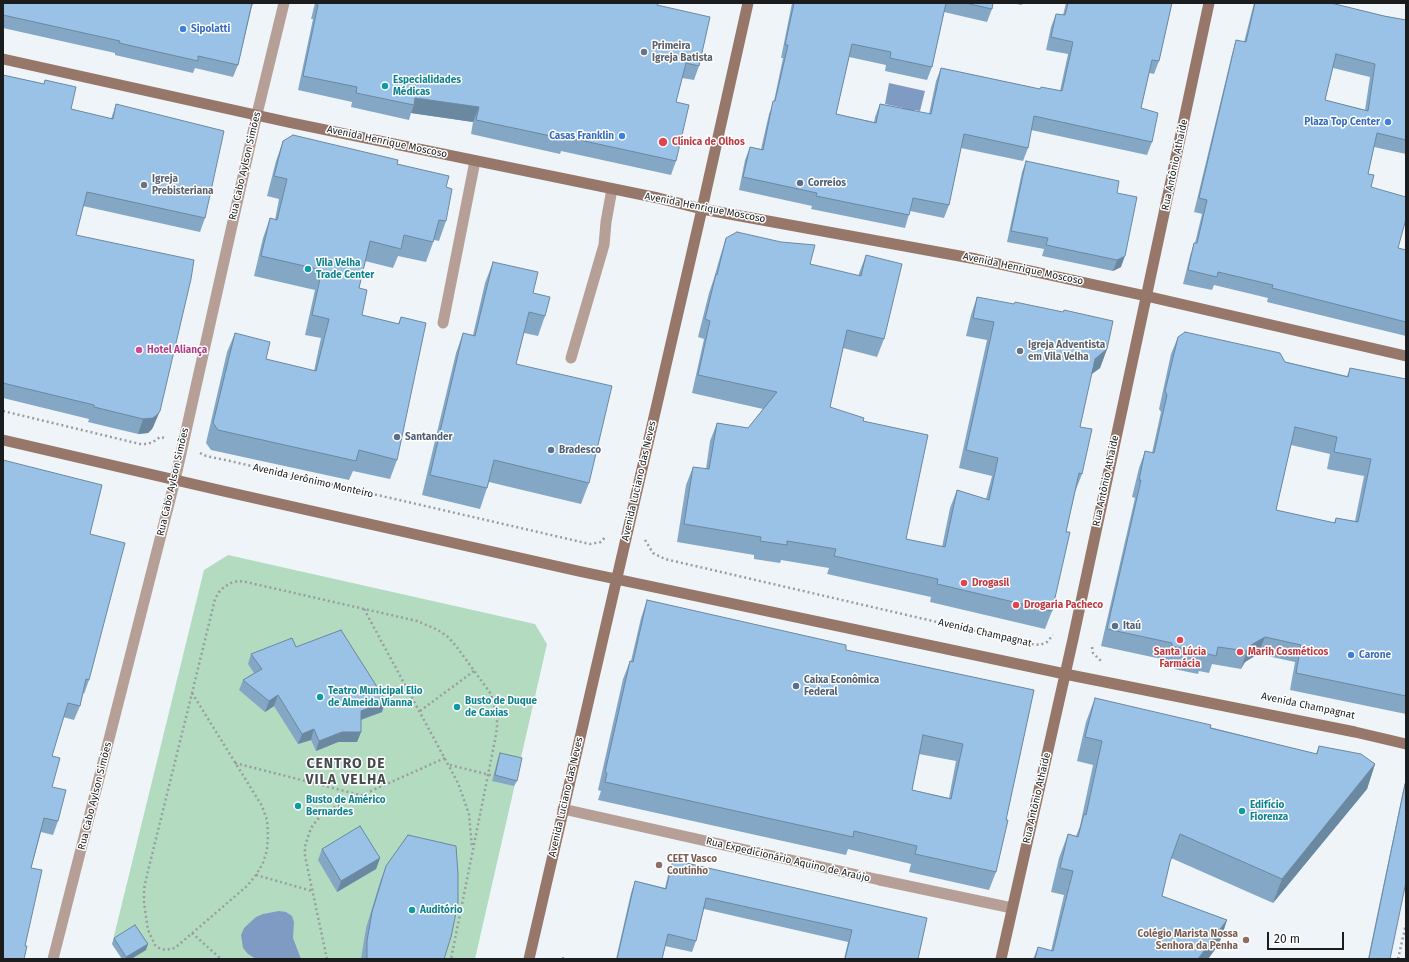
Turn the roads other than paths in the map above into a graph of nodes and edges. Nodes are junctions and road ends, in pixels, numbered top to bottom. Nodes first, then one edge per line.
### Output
1 (284, 3) edge
2 (748, 3) edge
3 (1209, 3) edge
4 (3, 59) edge
5 (257, 114) junction
6 (475, 161) junction
7 (612, 189) junction
8 (702, 209) junction
9 (1146, 296) junction
10 (443, 323) dead end
11 (1406, 356) edge
12 (571, 358) dead end
13 (3, 440) edge
14 (175, 480) junction
15 (617, 578) junction
16 (1065, 674) junction
17 (1406, 744) edge
18 (563, 810) junction
19 (1012, 908) junction
20 (53, 959) edge
21 (529, 959) edge
22 (1001, 959) edge

1 - 5 street, Rua Cabo Aylson Simões
2 - 8 main road, Avenida Luciano das Neves
3 - 9 main road, Rua Antônio Athaíde
4 - 5 main road, Avenida Henrique Moscoso
5 - 6 main road, Avenida Henrique Moscoso
5 - 14 street, Rua Cabo Aylson Simões
6 - 7 main road, Avenida Henrique Moscoso
6 - 10 street
7 - 8 main road, Avenida Henrique Moscoso
7 - 12 street
8 - 9 main road, Avenida Henrique Moscoso
8 - 15 main road, Avenida Luciano das Neves
9 - 11 main road, Avenida Henrique Moscoso
9 - 16 main road, Rua Antônio Athaíde
13 - 14 main road
14 - 15 main road
14 - 20 street, Rua Cabo Aylson Simões
15 - 16 main road, Avenida Champagnat
15 - 18 main road, Avenida Luciano das Neves
16 - 17 main road, Avenida Champagnat
16 - 19 main road, Rua Antônio Athaíde
18 - 19 street, Rua Expedicionário Aquino de Araújo
18 - 21 main road, Avenida Luciano das Neves
19 - 22 main road, Rua Antônio Athaíde

